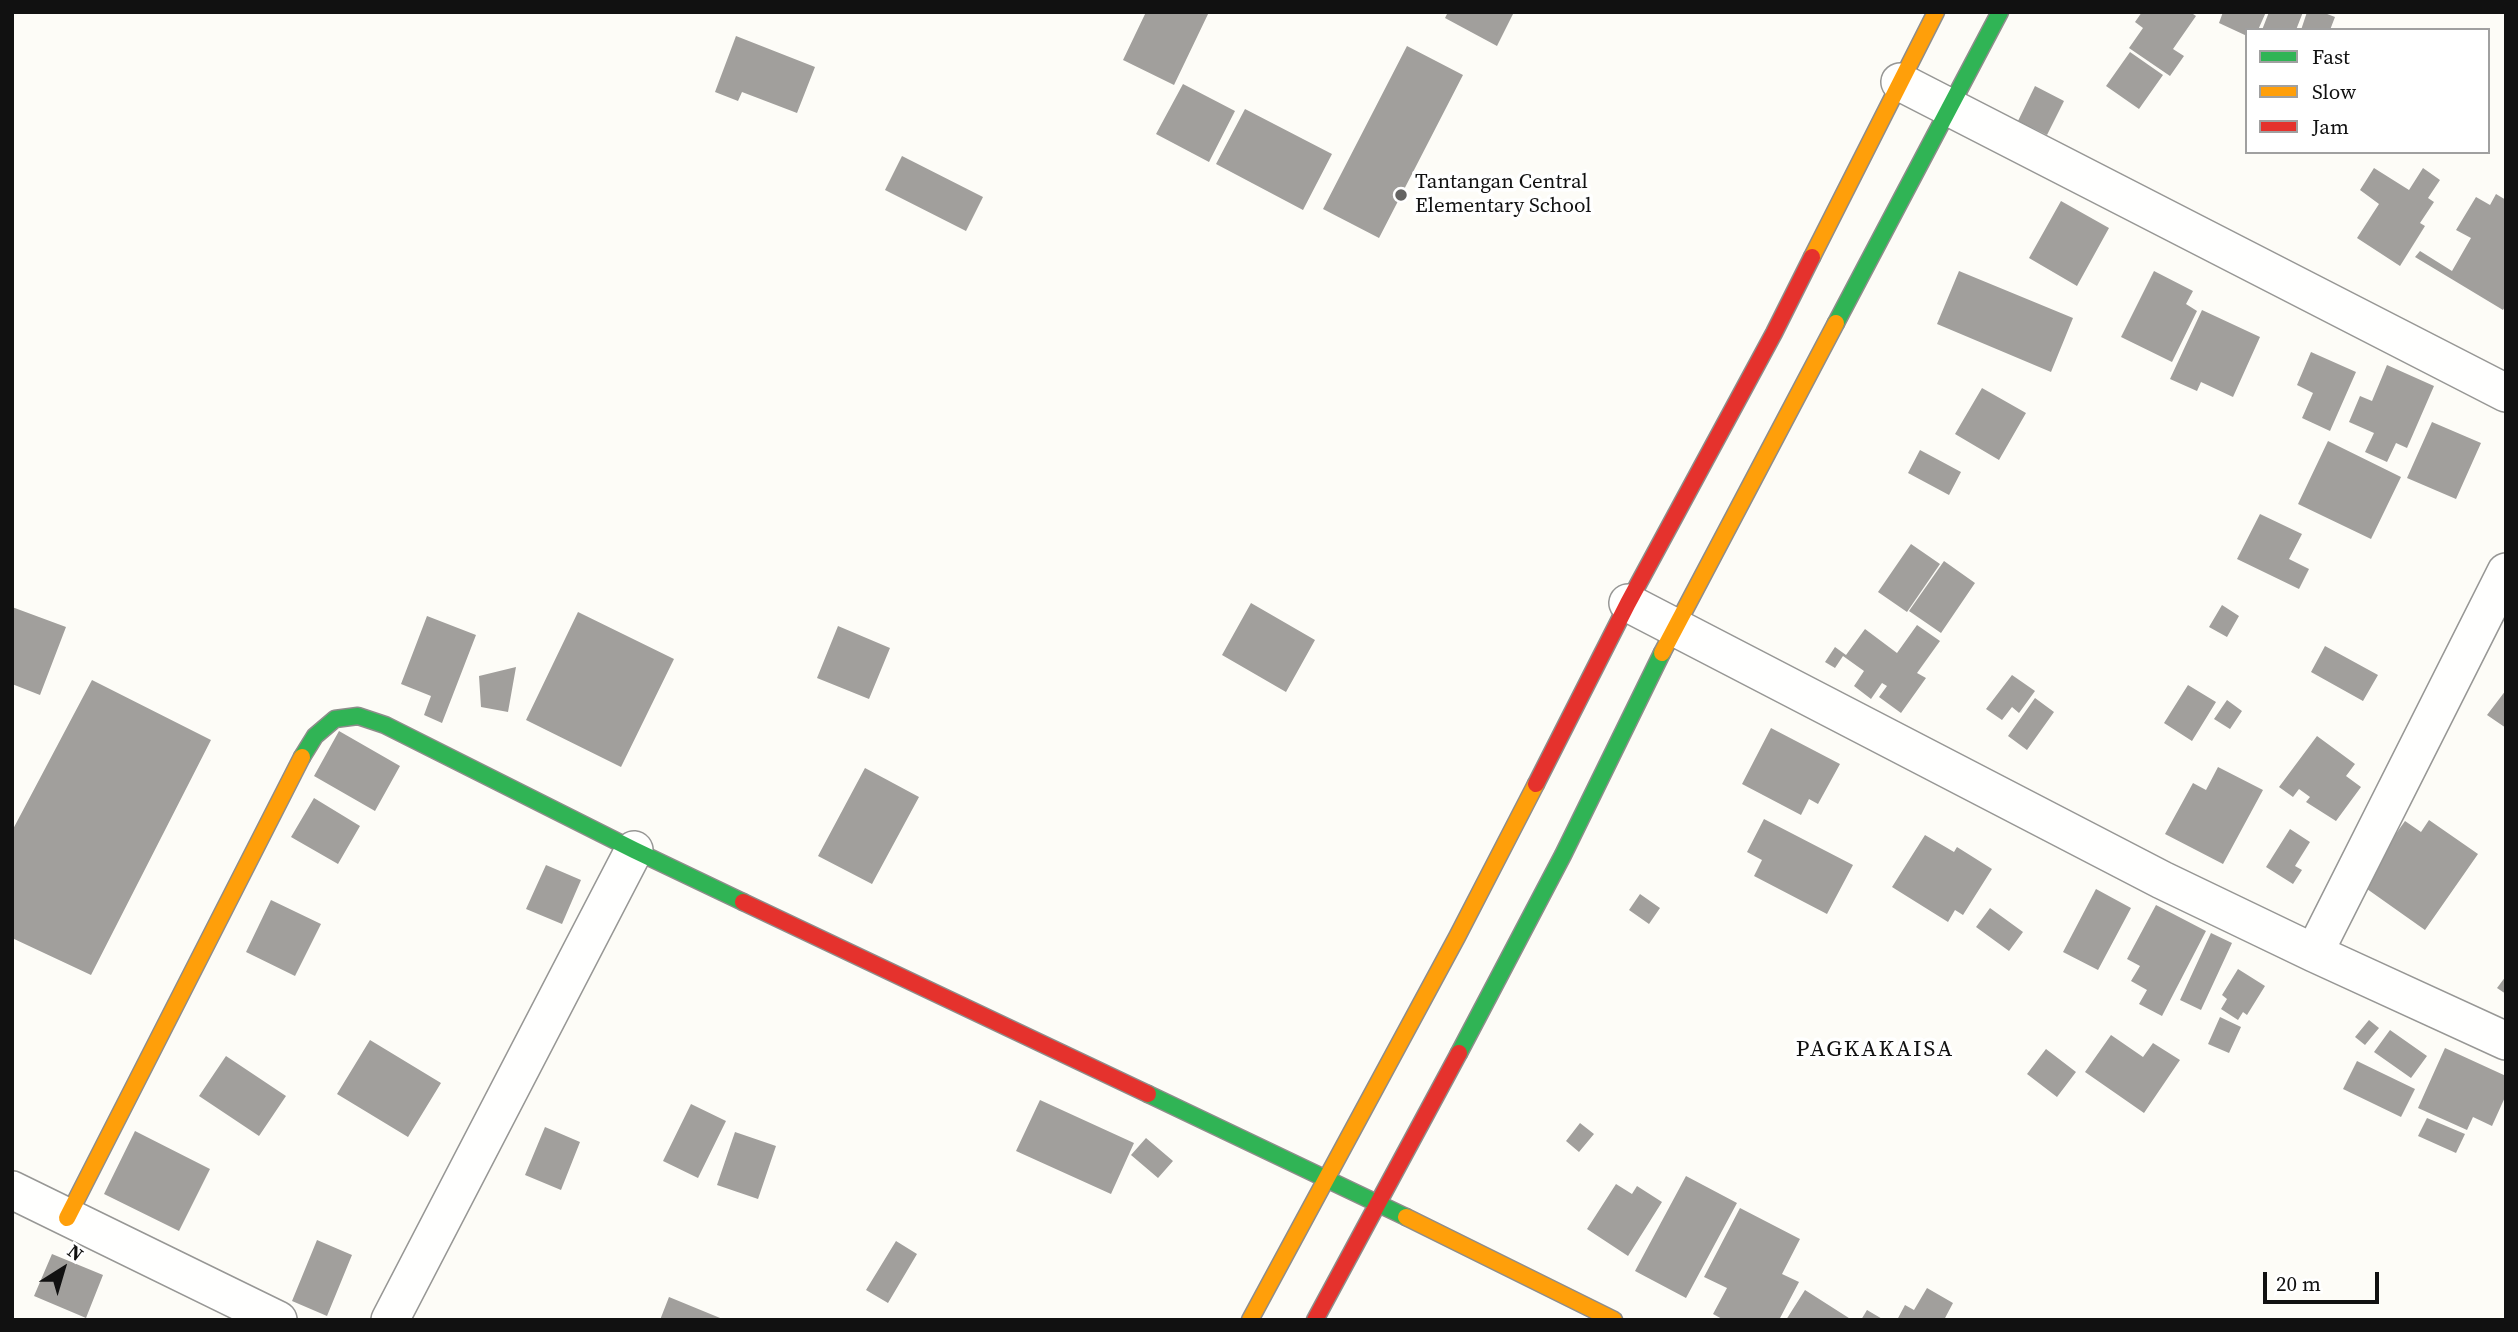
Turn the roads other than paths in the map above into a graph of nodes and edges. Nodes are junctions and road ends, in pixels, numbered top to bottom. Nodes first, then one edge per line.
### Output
1 (1936, 12) edge
2 (2000, 12) edge
3 (1900, 82) junction
4 (1950, 108) junction
5 (2506, 393) edge
6 (2506, 572) edge
7 (1629, 603) junction
8 (1675, 627) junction
9 (634, 850) junction
10 (2314, 953) junction
11 (2506, 1041) edge
12 (1326, 1178) junction
13 (12, 1190) edge
14 (1377, 1203) junction
15 (67, 1218) junction
16 (278, 1320) edge
17 (390, 1320) edge
18 (1250, 1320) edge
19 (1315, 1320) edge
20 (1614, 1320) edge

1 - 3 main road
2 - 4 main road
3 - 4 street
3 - 7 main road
4 - 5 street
4 - 8 main road
6 - 10 street
7 - 8 street
7 - 12 main road
8 - 10 street
8 - 14 main road
9 - 12 main road
9 - 15 main road
9 - 17 street
10 - 11 street
12 - 14 main road
12 - 18 main road
13 - 15 street
14 - 19 main road
14 - 20 main road
15 - 16 street

